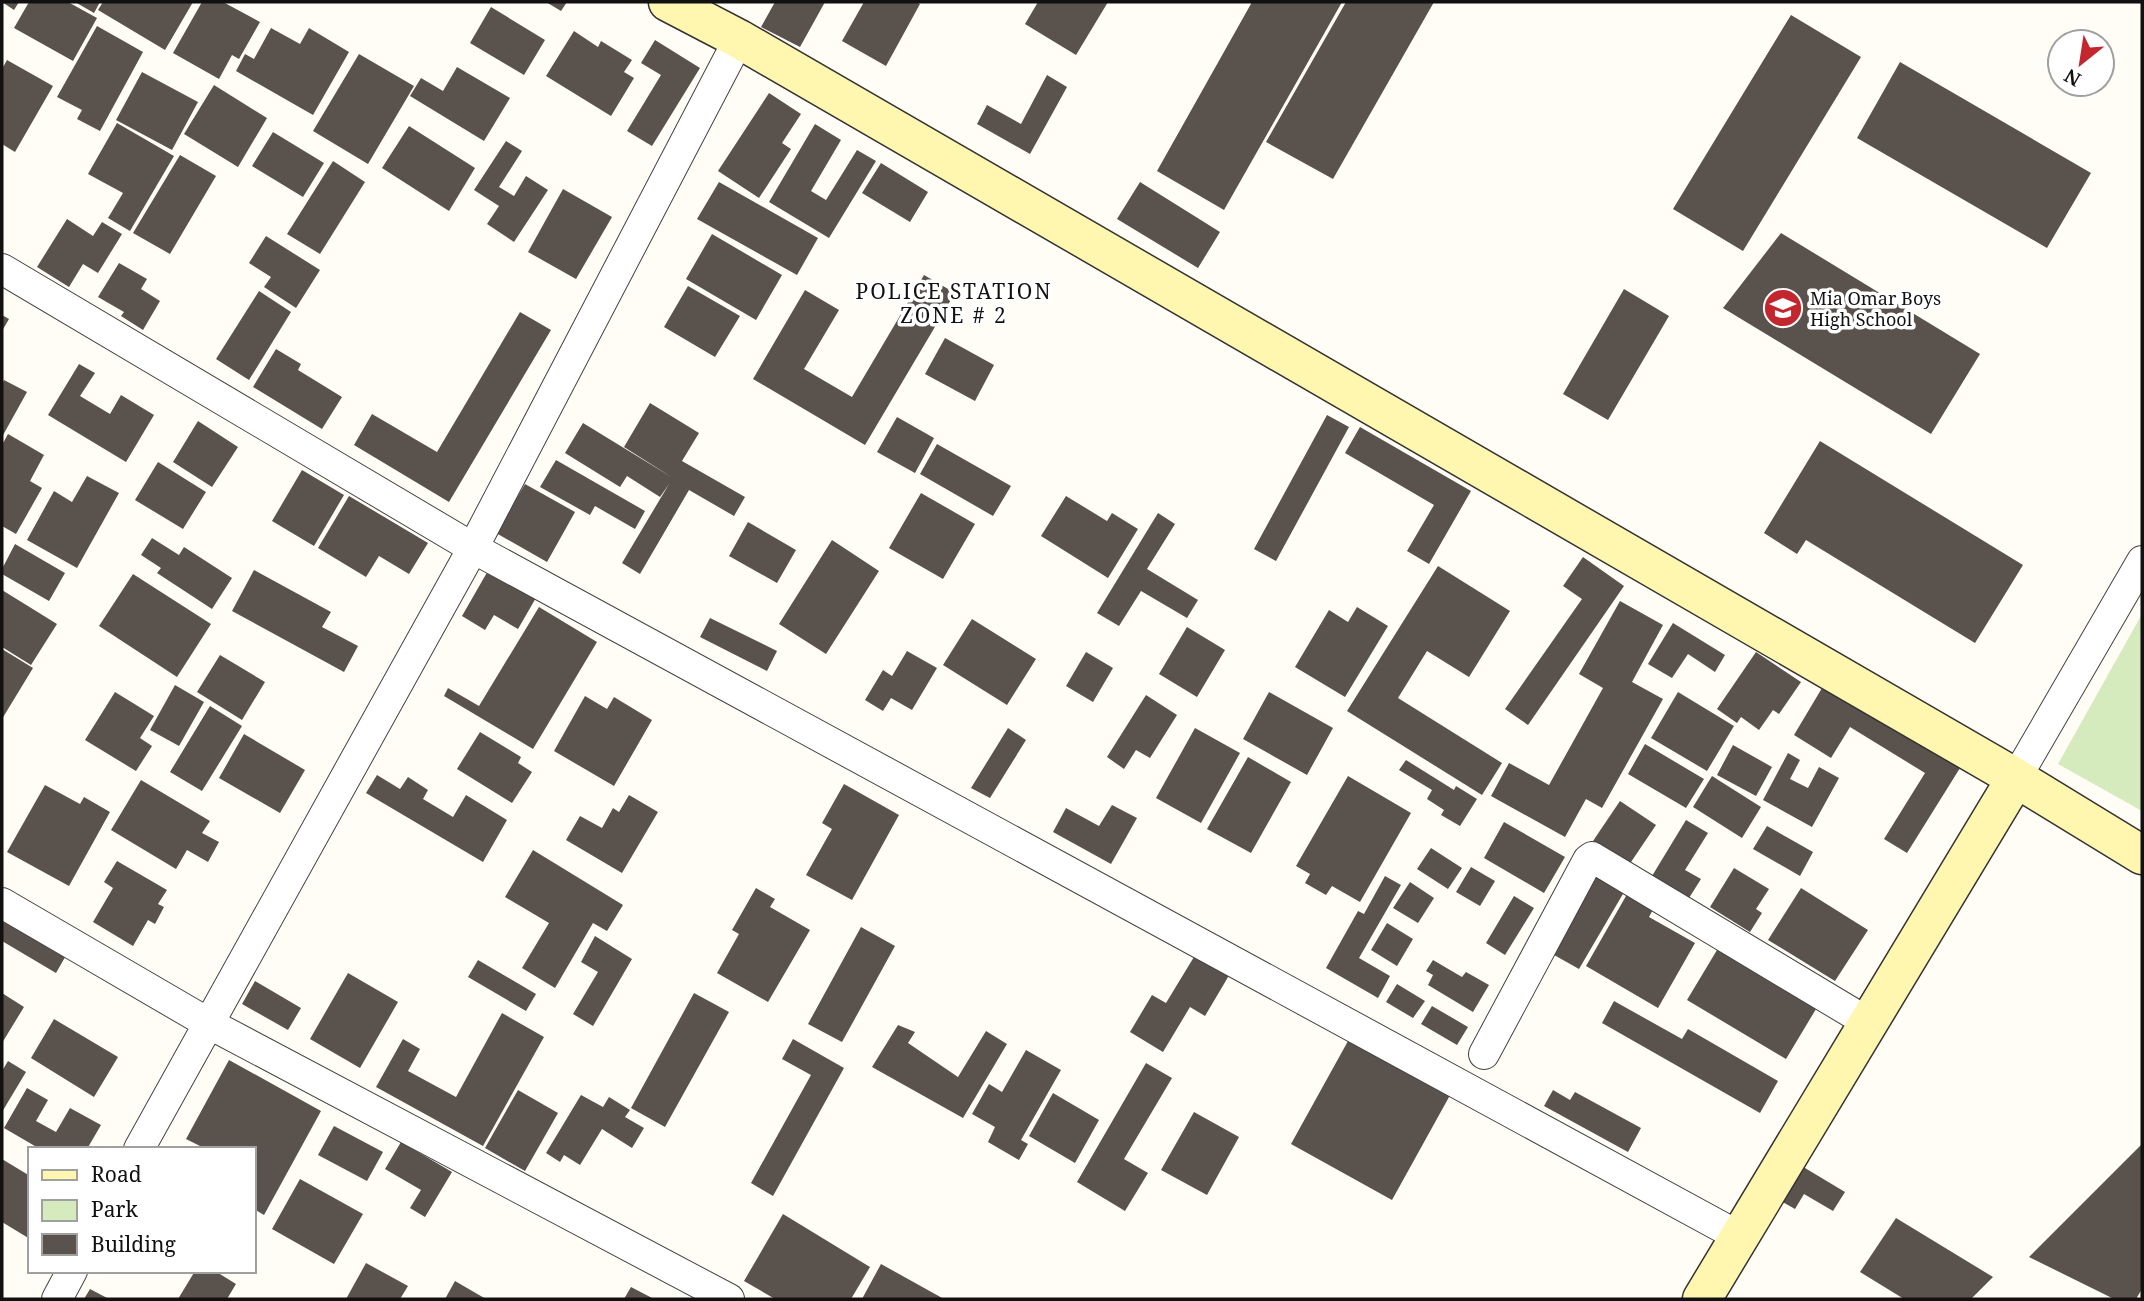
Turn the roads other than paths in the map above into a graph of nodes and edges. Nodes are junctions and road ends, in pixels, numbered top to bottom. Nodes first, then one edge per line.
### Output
1 (668, 2) edge
2 (739, 39) junction
3 (2, 270) edge
4 (473, 548) junction
5 (2142, 561) edge
6 (2016, 778) junction
7 (2142, 855) edge
8 (2, 903) edge
9 (208, 1023) junction
10 (1868, 1023) junction
11 (1484, 1054) dead end
12 (140, 1147) edge
13 (1740, 1237) junction
14 (71, 1273) edge
15 (57, 1299) edge
16 (729, 1299) edge
17 (1702, 1299) edge

1 - 2 street
2 - 4 street
2 - 6 street
3 - 4 street
4 - 9 street
4 - 13 street
5 - 6 street
6 - 7 street
6 - 10 street
8 - 9 street
9 - 12 street
9 - 16 street
10 - 11 street
10 - 13 street
13 - 17 street
14 - 15 street

